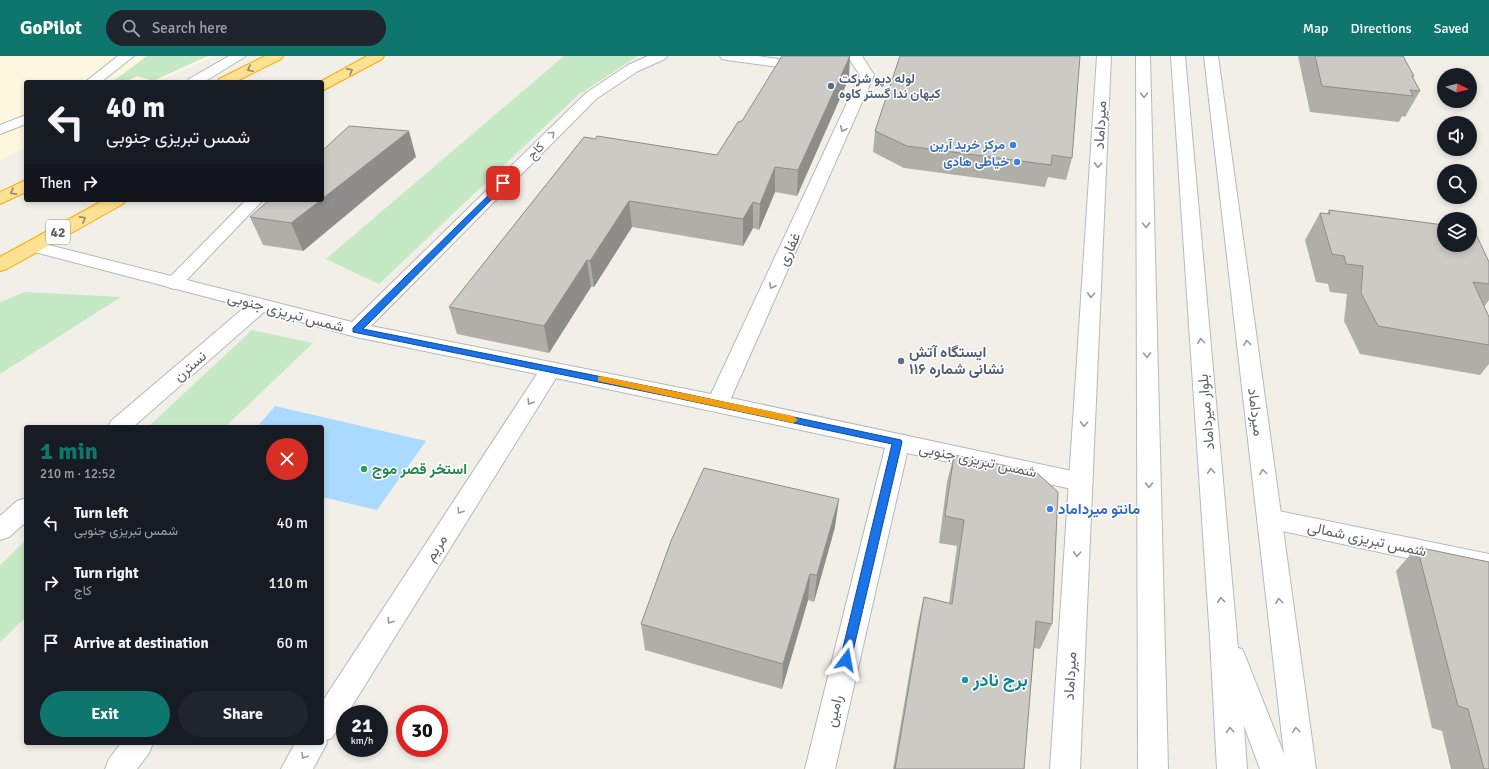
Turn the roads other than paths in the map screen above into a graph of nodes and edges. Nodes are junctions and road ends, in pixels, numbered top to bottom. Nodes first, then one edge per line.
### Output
1 (127, 56) edge
2 (239, 56) edge
3 (276, 56) edge
4 (377, 56) edge
5 (660, 56) edge
6 (727, 56) edge
7 (854, 56) edge
8 (1104, 56) edge
9 (1143, 56) edge
10 (1178, 56) edge
11 (1210, 56) edge
12 (820, 68) edge
13 (851, 73) edge
14 (867, 75) junction
15 (95, 80) edge
16 (197, 80) edge
17 (228, 80) edge
18 (324, 85) edge
19 (24, 120) edge
20 (0, 130) edge
21 (24, 186) edge
22 (0, 199) edge
23 (113, 202) edge
24 (253, 202) edge
25 (33, 246) junction
26 (0, 265) edge
27 (174, 283) junction
28 (260, 305) junction
29 (356, 330) junction
30 (551, 369) junction
31 (718, 403) junction
32 (121, 425) edge
33 (898, 442) junction
34 (1081, 482) junction
35 (24, 510) edge
36 (1269, 519) junction
37 (0, 530) edge
38 (1489, 564) edge
39 (1224, 639) junction
40 (324, 725) edge
41 (137, 745) edge
42 (311, 745) edge
43 (119, 769) edge
44 (296, 769) edge
45 (820, 769) edge
46 (1065, 769) edge
47 (1153, 769) edge
48 (1232, 769) edge
49 (1275, 769) edge
50 (1301, 769) edge

1 - 15 lane
2 - 16 lane
3 -> 17 highway
18 -> 4 highway
29 -> 5 main road, کاج
6 - 12 main road
7 - 14 main road
8 -> 34 main road, میرداماد
9 -> 47 main road
39 -> 10 main road, بلوار میرداماد
36 -> 11 main road, میرداماد
13 - 14 main road
14 -> 31 main road, غفارى
19 - 20 lane
21 -> 22 highway
25 -> 23 highway, 42
24 - 27 lane
25 - 26 highway, 42
25 - 27 main road, شمس تبریزی جنوبی
27 - 28 main road, شمس تبریزی جنوبی
28 - 29 main road, شمس تبریزی جنوبی
28 - 32 main road, نسترن
29 - 30 main road, شمس تبریزی جنوبی
30 - 31 main road, شمس تبریزی جنوبی
30 -> 40 main road, مریم
31 - 33 main road, شمس تبریزی جنوبی
33 - 34 main road, شمس تبریزی جنوبی
33 - 45 main road, رامین
34 -> 46 main road, میرداماد
35 - 37 main road
36 - 38 main road, شمس تبریزی شمالی
50 -> 36 main road, میرداماد
48 -> 39 main road, بلوار میرداماد
39 - 49 main road
41 - 43 lane
42 -> 44 main road

